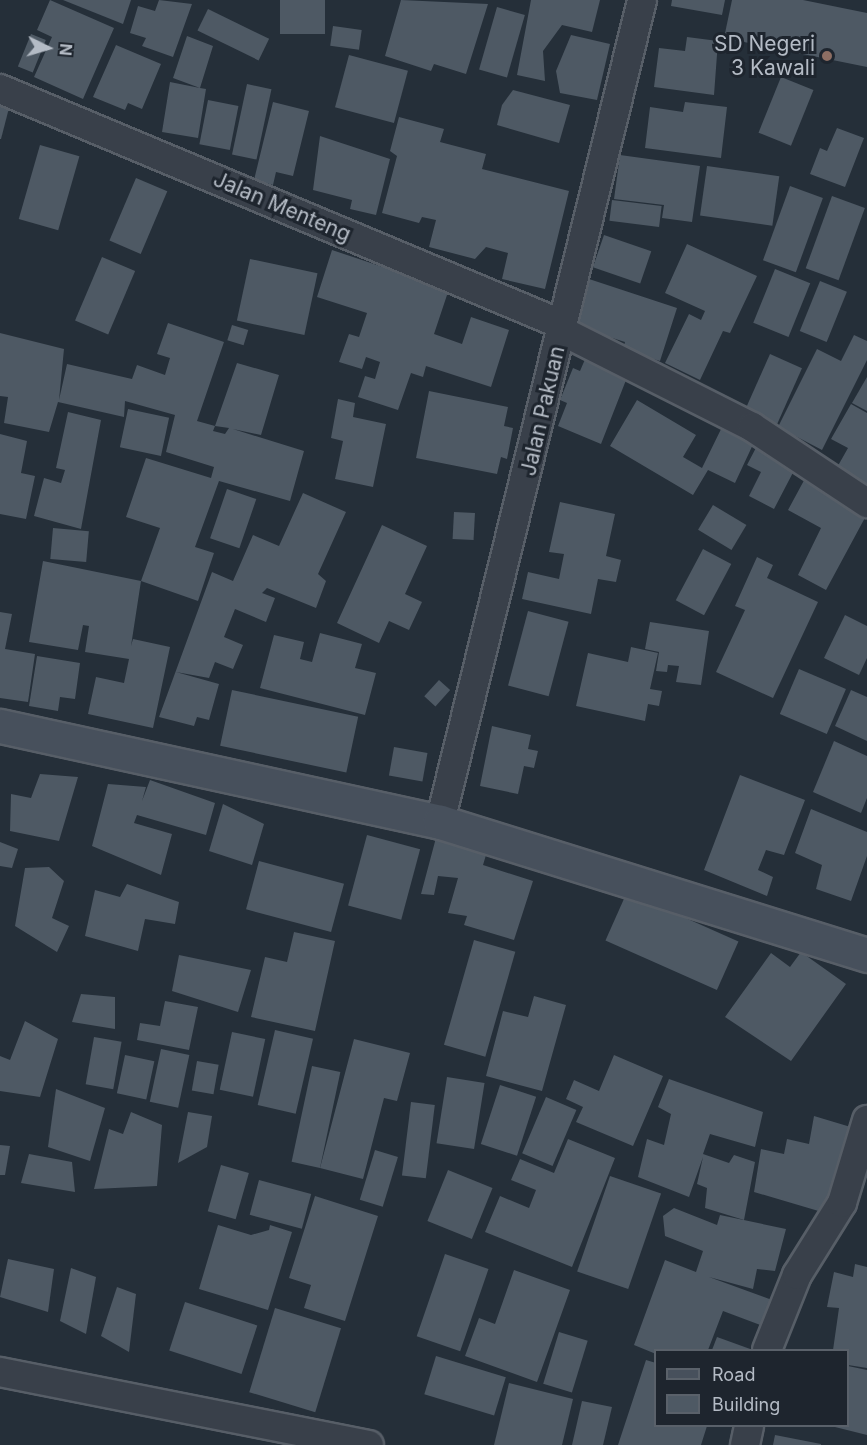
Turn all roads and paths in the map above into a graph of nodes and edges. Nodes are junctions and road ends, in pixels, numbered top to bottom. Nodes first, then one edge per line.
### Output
1 (642, 0) edge
2 (0, 89) edge
3 (563, 328) junction
4 (867, 503) edge
5 (0, 726) edge
6 (440, 822) junction
7 (867, 955) edge
8 (867, 1120) edge
9 (767, 1349) edge
10 (0, 1372) edge
11 (749, 1427) edge
12 (369, 1445) edge
13 (745, 1445) edge

1 - 3 street, Jalan Pakuan
2 - 3 street, Jalan Menteng
3 - 4 street, Jalan Menteng
3 - 6 street, Jalan Pakuan
5 - 6 main road
6 - 7 main road
8 - 9 street
10 - 12 street
11 - 13 street

